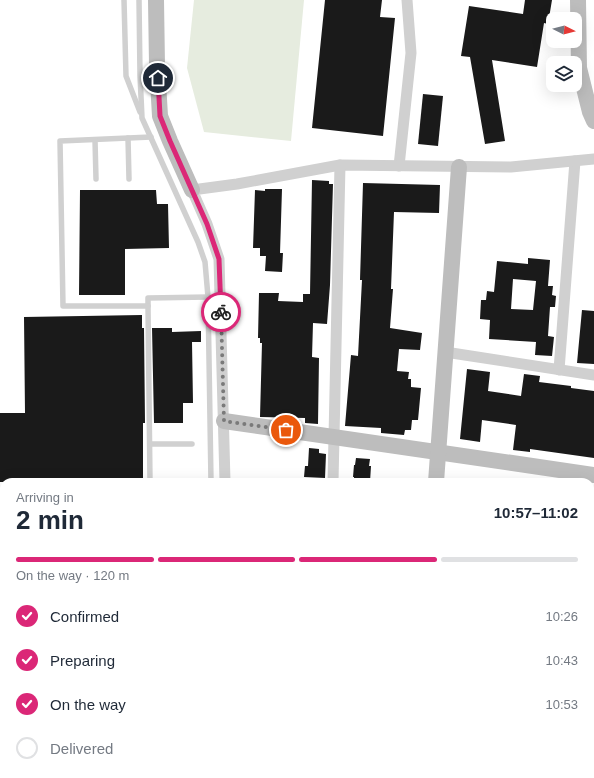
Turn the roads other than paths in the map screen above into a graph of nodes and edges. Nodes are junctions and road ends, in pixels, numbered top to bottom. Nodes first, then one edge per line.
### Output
1 (124, 0) edge
2 (139, 0) edge
3 (156, 0) edge
4 (407, 0) edge
5 (578, 0) edge
6 (142, 118) junction
7 (594, 121) edge
8 (128, 138) junction
9 (151, 138) junction
10 (95, 140) junction
11 (594, 159) edge
12 (575, 161) junction
13 (340, 166) junction
14 (399, 166) junction
15 (459, 167) junction
16 (96, 179) dead end
17 (129, 179) dead end
18 (192, 190) junction
19 (208, 297) junction
20 (148, 306) junction
21 (445, 352) junction
22 (559, 370) junction
23 (594, 375) edge
24 (224, 421) junction
25 (334, 436) junction
26 (150, 444) junction
27 (192, 444) dead end
28 (438, 452) junction
29 (594, 475) edge
30 (150, 478) edge
31 (211, 478) edge
32 (225, 478) edge
33 (333, 478) edge
34 (436, 478) edge

1 - 6 lane
2 - 6 lane
3 - 18 street
4 - 14 street
5 - 7 street
6 - 9 lane
8 - 9 lane
8 - 10 lane
8 - 17 lane
9 - 19 lane
10 - 16 lane
10 - 20 lane
11 - 12 street
12 - 15 street
12 - 22 street
13 - 14 street
13 - 18 street
13 - 25 street
14 - 15 street
15 - 21 street
18 - 24 street
19 - 20 lane
19 - 31 lane
20 - 26 lane
21 - 22 street
21 - 28 street
22 - 23 street
24 - 25 street
24 - 32 street
25 - 28 street
25 - 33 street
26 - 27 lane
26 - 30 lane
28 - 29 street
28 - 34 street

